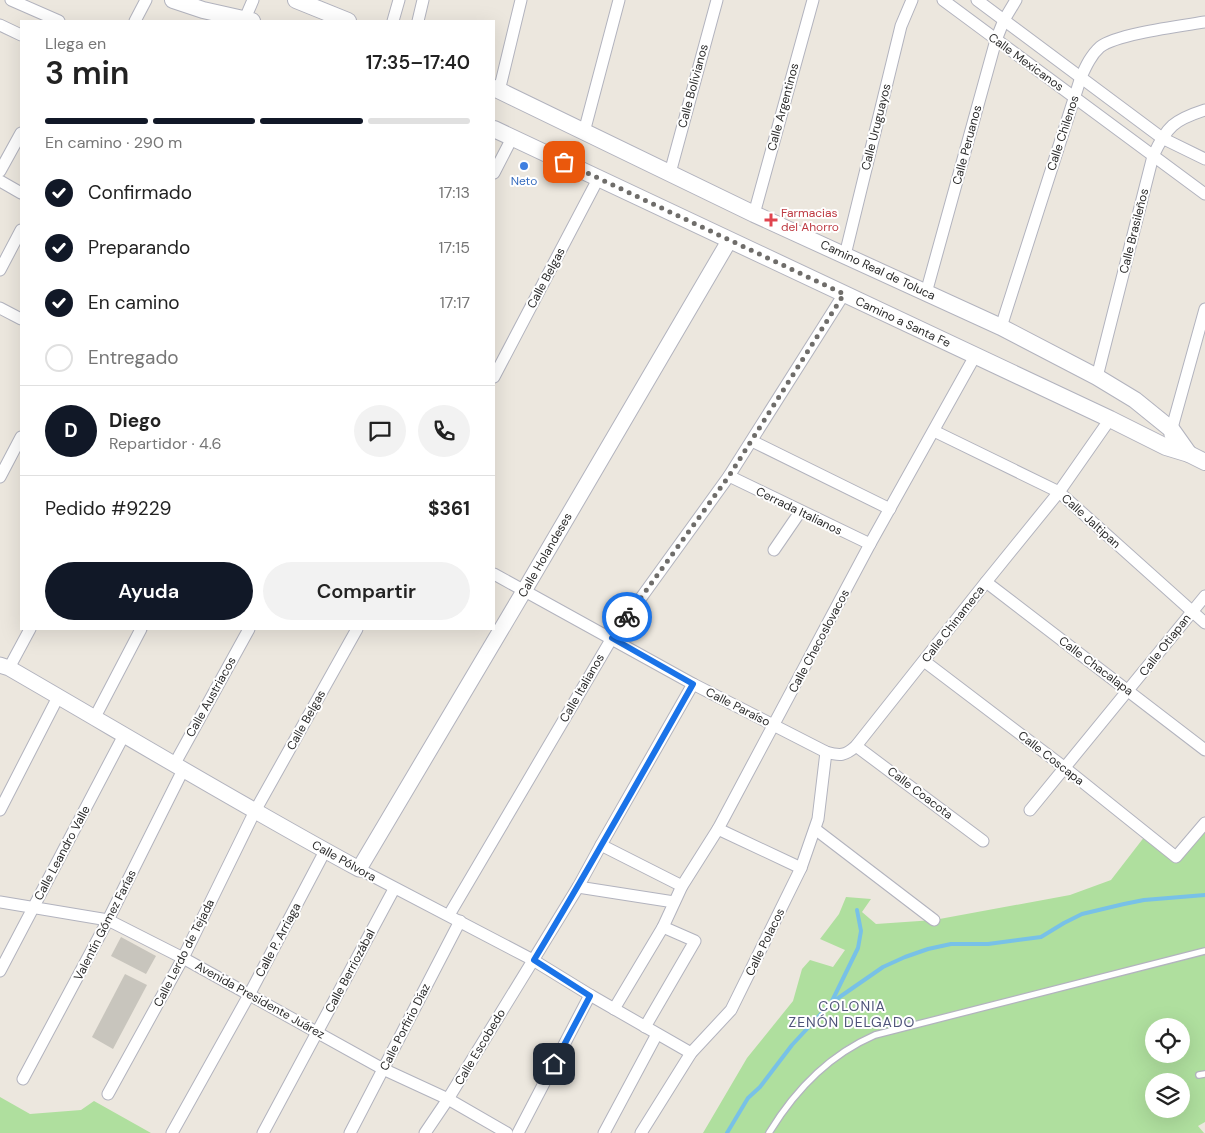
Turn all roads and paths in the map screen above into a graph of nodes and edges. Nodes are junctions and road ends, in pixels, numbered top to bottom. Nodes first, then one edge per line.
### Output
1 (11, 0) edge
2 (146, 0) edge
3 (173, 0) edge
4 (253, 0) edge
5 (296, 0) edge
6 (399, 0) edge
7 (423, 0) edge
8 (521, 0) edge
9 (619, 0) edge
10 (717, 0) edge
11 (812, 0) edge
12 (912, 0) edge
13 (943, 0) edge
14 (978, 0) edge
15 (1016, 0) edge
16 (57, 20) edge
17 (136, 20) edge
18 (243, 20) edge
19 (247, 20) edge
20 (346, 20) edge
21 (393, 20) edge
22 (418, 20) edge
23 (1004, 20) junction
24 (1205, 22) edge
25 (0, 26) edge
26 (20, 35) edge
27 (996, 40) junction
28 (1081, 77) junction
29 (497, 90) edge
30 (1075, 98) junction
31 (1205, 110) edge
32 (495, 130) edge
33 (584, 132) junction
34 (20, 134) edge
35 (512, 138) junction
36 (1162, 138) junction
37 (1153, 156) junction
38 (1205, 159) edge
39 (0, 171) edge
40 (495, 171) edge
41 (670, 173) junction
42 (598, 179) junction
43 (0, 181) edge
44 (20, 192) edge
45 (1205, 194) edge
46 (754, 214) junction
47 (20, 232) edge
48 (729, 241) junction
49 (845, 255) junction
50 (0, 270) edge
51 (926, 292) junction
52 (844, 294) junction
53 (0, 308) edge
54 (1205, 309) edge
55 (20, 318) edge
56 (1001, 326) junction
57 (1200, 346) edge
58 (975, 356) junction
59 (495, 374) edge
60 (1097, 377) junction
61 (1110, 420) junction
62 (1172, 430) junction
63 (934, 431) junction
64 (20, 439) edge
65 (752, 441) junction
66 (1166, 447) junction
67 (1189, 454) junction
68 (1205, 462) edge
69 (729, 476) junction
70 (0, 477) edge
71 (1059, 492) junction
72 (890, 509) junction
73 (800, 512) junction
74 (870, 544) junction
75 (774, 550) dead end
76 (495, 575) edge
77 (986, 582) junction
78 (524, 591) junction
79 (1205, 596) edge
80 (1191, 612) junction
81 (1205, 623) edge
82 (29, 630) edge
83 (141, 630) edge
84 (248, 630) edge
85 (356, 630) edge
86 (612, 638) junction
87 (924, 661) junction
88 (4, 667) edge
89 (693, 684) junction
90 (1129, 691) junction
91 (58, 697) junction
92 (95, 717) junction
93 (774, 726) junction
94 (124, 736) junction
95 (856, 746) junction
96 (1205, 750) edge
97 (826, 752) junction
98 (178, 767) junction
99 (1065, 768) junction
100 (0, 810) edge
101 (254, 810) junction
102 (1030, 810) dead end
103 (1205, 823) edge
104 (816, 824) junction
105 (718, 829) junction
106 (983, 841) dead end
107 (601, 845) junction
108 (325, 851) junction
109 (801, 868) junction
110 (359, 869) junction
111 (682, 886) junction
112 (578, 887) junction
113 (394, 888) junction
114 (0, 902) edge
115 (674, 902) junction
116 (34, 907) junction
117 (449, 915) junction
118 (108, 920) junction
119 (934, 920) dead end
120 (460, 921) junction
121 (663, 927) junction
122 (1205, 951) edge
123 (183, 958) junction
124 (534, 960) junction
125 (0, 971) edge
126 (249, 996) junction
127 (590, 996) junction
128 (614, 1009) junction
129 (645, 1027) junction
130 (317, 1032) junction
131 (657, 1034) junction
132 (690, 1053) junction
133 (384, 1068) junction
134 (23, 1079) dead end
135 (108, 1094) dead end
136 (448, 1099) junction
137 (172, 1133) edge
138 (263, 1133) edge
139 (350, 1133) edge
140 (425, 1133) edge
141 (508, 1133) edge
142 (518, 1133) edge
143 (604, 1133) edge
144 (641, 1133) edge
145 (769, 1133) edge

1 - 16 street
2 - 17 street
3 - 18 main road
4 - 19 street
5 - 20 main road
6 - 21 street
7 - 22 street
8 - 29 street
9 - 33 street
10 - 41 street, Calle Bolivianos
11 - 46 street, Calle Argentinos
12 - 49 street, Calle Uruguayos
13 - 27 street, Calle Mexicanos
14 - 23 street
15 - 23 street, Calle Peruanos
23 - 27 street, Calle Peruanos
23 - 28 street
24 - 28 street, Calle Chilenos
25 - 26 street
27 - 30 street, Calle Mexicanos
27 - 51 street, Calle Peruanos
28 - 30 street, Calle Chilenos
28 - 36 street
29 - 33 main road, Camino Real de Toluca
30 - 37 street, Calle Mexicanos
30 - 56 street, Calle Chilenos
31 - 36 street, Calle Brasileños
32 - 35 main road, Camino a Santa Fe
33 - 41 main road, Camino Real de Toluca
34 - 39 street
35 - 40 street
35 - 42 main road, Camino a Santa Fe
36 - 37 street, Calle Brasileños
36 - 38 street
37 - 45 street, Calle Mexicanos
37 - 60 street, Calle Brasileños
41 - 46 main road, Camino Real de Toluca
42 - 48 main road, Camino a Santa Fe
42 - 59 street, Calle Belgas
43 - 44 street
46 - 49 main road, Camino Real de Toluca
47 - 50 street
48 - 52 main road, Camino a Santa Fe
48 - 78 street, Calle Holandeses
49 - 51 main road, Camino Real de Toluca
51 - 56 main road, Camino Real de Toluca
52 - 58 main road, Camino a Santa Fe
52 - 65 street, Calle Italianos
53 - 55 street
54 - 57 street
56 - 60 main road, Camino Real de Toluca
57 - 62 street
58 - 61 main road, Camino a Santa Fe
58 - 63 street, Calle Checoslovacos
60 - 62 main road, Camino Real de Toluca
61 - 66 main road, Camino a Santa Fe
61 - 71 street, Calle Chinameca
62 - 66 street
62 - 67 main road, Camino Real de Toluca
63 - 71 street, Calle Jaltipan
63 - 72 street, Calle Checoslovacos
64 - 70 street
65 - 69 street, Calle Italianos
65 - 72 street
66 - 67 main road, Camino a Santa Fe
67 - 68 main road, Camino a Santa Fe
69 - 73 street, Cerrada Italianos
69 - 86 street, Calle Italianos
71 - 77 street, Calle Chinameca
71 - 80 street, Calle Jaltipan
72 - 74 street, Calle Checoslovacos
73 - 74 street, Cerrada Italianos
73 - 75 street
74 - 93 street, Calle Checoslovacos
76 - 78 street, Calle Paraíso
77 - 87 street, Calle Chinameca
77 - 90 street, Calle Chacalapa
78 - 86 street, Calle Paraíso
78 - 110 street, Calle Holandeses
79 - 80 street, Calle Otiapan
80 - 81 street, Calle Jaltipan
80 - 90 street, Calle Otiapan
82 - 88 street
83 - 92 street
84 - 98 street, Calle Austriacos
85 - 101 street, Calle Belgas
86 - 89 street, Calle Paraíso
86 - 117 street, Calle Italianos
87 - 95 street, Calle Chinameca
87 - 99 street, Calle Coscapa
88 - 91 street, Calle Pólvora
89 - 93 street, Calle Paraíso
89 - 107 street, Calle Escobedo
90 - 96 street, Calle Chacalapa
90 - 99 street, Calle Otiapan
91 - 92 street, Calle Pólvora
91 - 100 street
92 - 94 street, Calle Pólvora
93 - 97 street, Calle Paraíso
93 - 105 street, Calle Checoslovacos
94 - 98 street, Calle Pólvora
94 - 116 street, Calle Leandro Valle
95 - 97 street, Calle Chinameca
95 - 106 street, Calle Coacota
97 - 104 street
98 - 101 street, Calle Pólvora
98 - 118 street, Valentín Gómez Farías
99 - 102 street, Calle Otiapan
99 - 103 street, Calle Coscapa
101 - 108 street, Calle Pólvora
101 - 123 street, Calle Lerdo de Tejada
104 - 109 street, Calle Polacos
104 - 119 street
105 - 109 street
105 - 111 street, Calle Checoslovacos
107 - 111 street
107 - 112 street, Calle Escobedo
108 - 110 street, Calle Pólvora
108 - 126 street, Calle P. Arriaga
109 - 132 street, Calle Polacos
110 - 113 street, Calle Pólvora
111 - 115 street, Calle Checoslovacos
112 - 115 street
112 - 124 street, Calle Escobedo
113 - 117 street, Calle Pólvora
113 - 130 street, Calle Berriozábal
114 - 116 street, Avenida Presidente Juárez
115 - 121 street, Calle Checoslovacos
116 - 118 street, Avenida Presidente Juárez
116 - 125 street, Calle Leandro Valle
117 - 120 street, Calle Pólvora
118 - 123 street, Avenida Presidente Juárez
118 - 134 street, Valentín Gómez Farías
120 - 124 street, Calle Pólvora
120 - 133 street, Calle Porfirio Díaz
121 - 128 street, Calle Checoslovacos
121 - 129 street
122 - 145 lane
123 - 126 street, Avenida Presidente Juárez
123 - 135 street, Calle Lerdo de Tejada
124 - 127 street, Calle Pólvora
124 - 136 street, Calle Escobedo
126 - 130 street, Avenida Presidente Juárez
126 - 137 street, Calle P. Arriaga
127 - 128 street, Calle Pólvora
127 - 142 street
128 - 129 street, Calle Pólvora
129 - 131 street, Calle Pólvora
130 - 133 street, Avenida Presidente Juárez
130 - 138 street, Calle Berriozábal
131 - 132 street, Calle Pólvora
131 - 143 street
132 - 144 street, Calle Polacos
133 - 136 street, Avenida Presidente Juárez
133 - 139 street, Calle Porfirio Díaz
136 - 140 street, Calle Escobedo
136 - 141 street, Avenida Presidente Juárez

